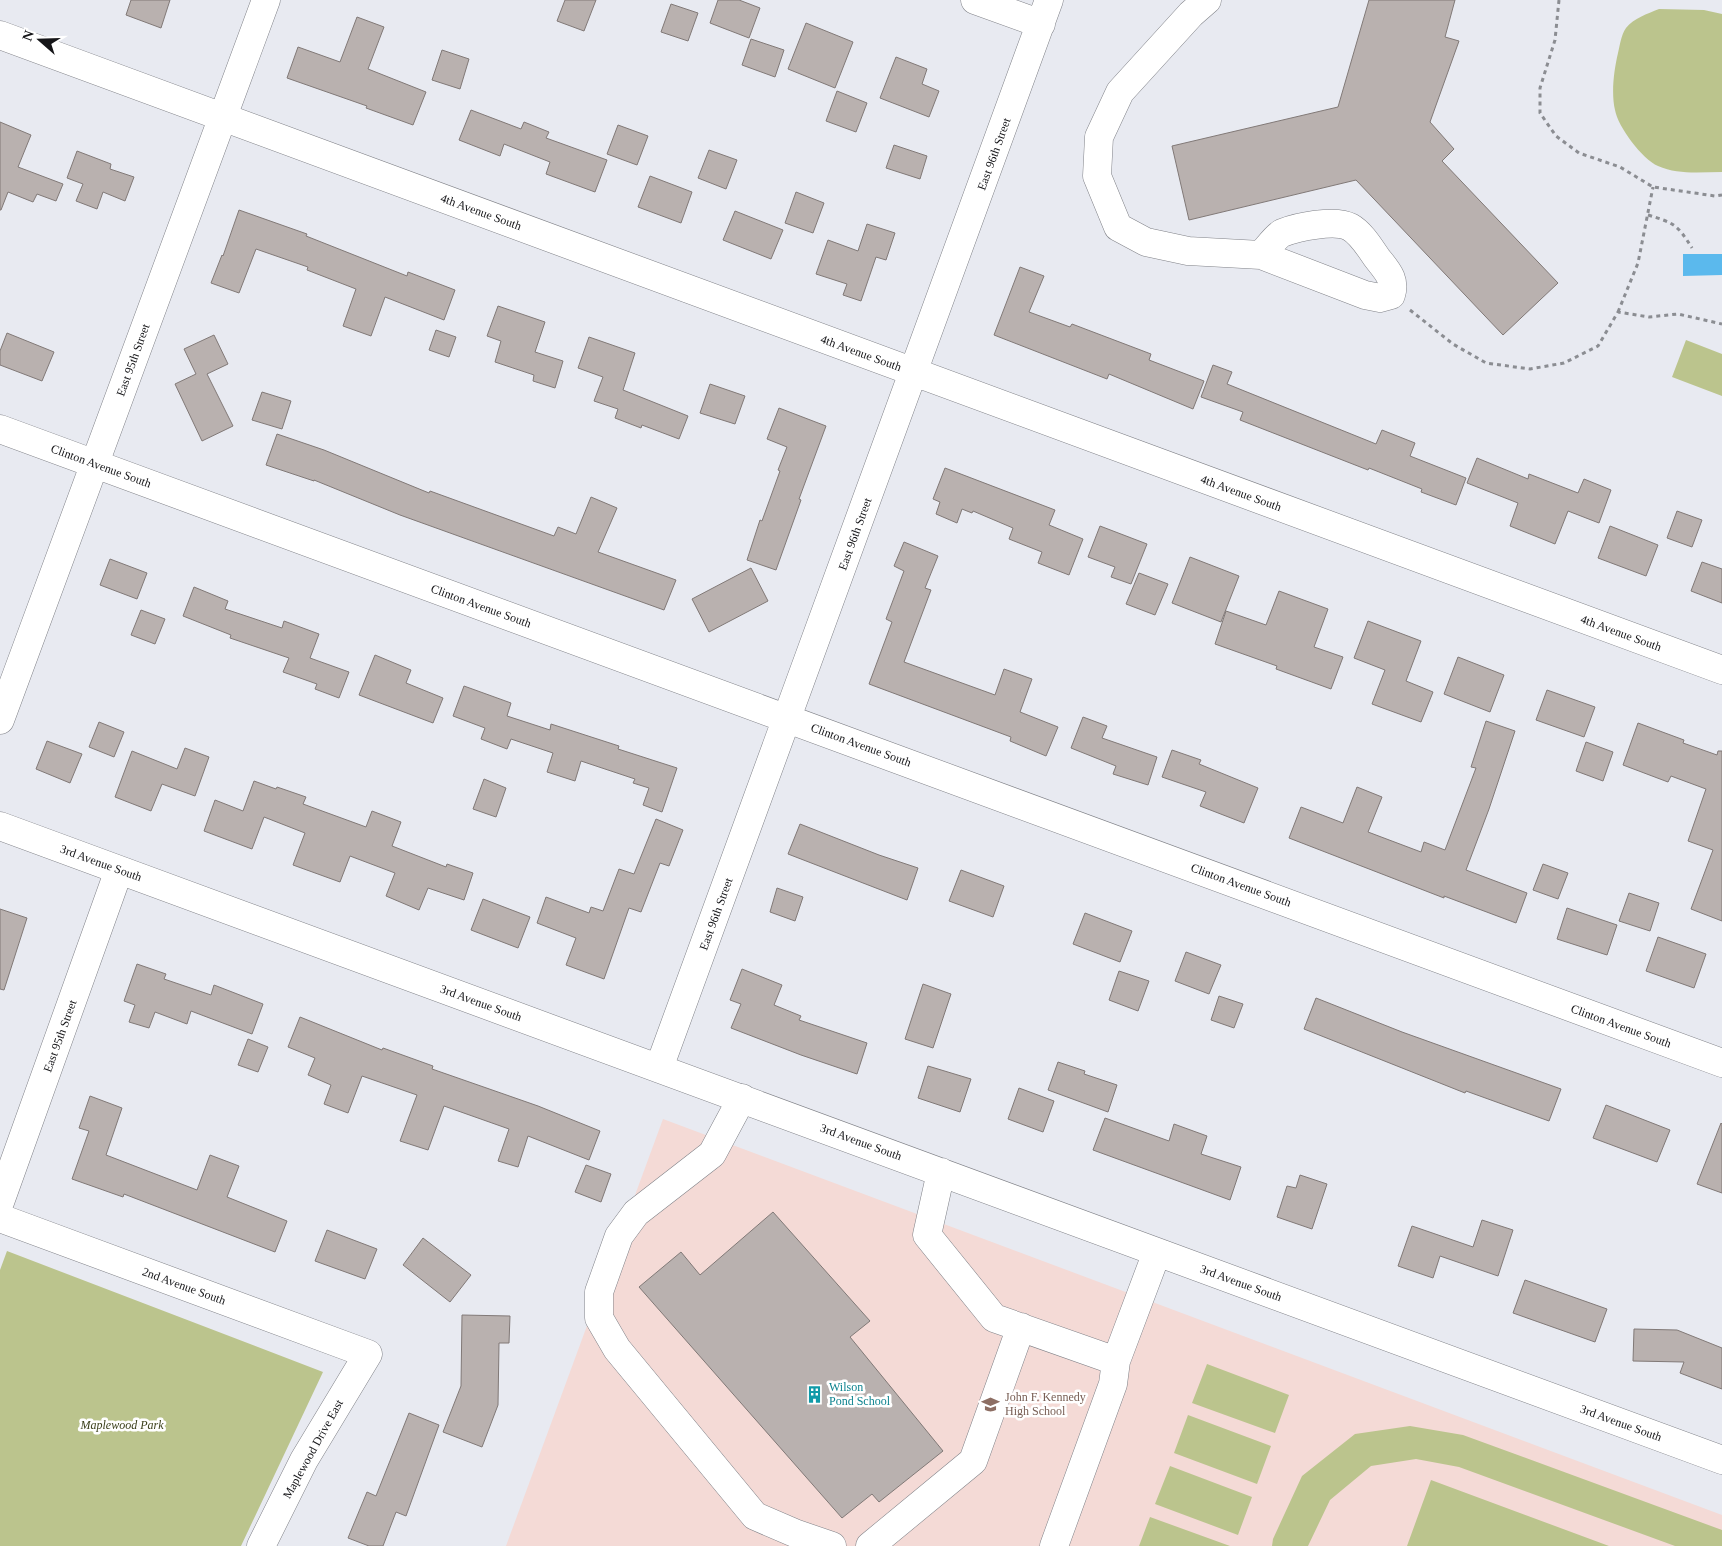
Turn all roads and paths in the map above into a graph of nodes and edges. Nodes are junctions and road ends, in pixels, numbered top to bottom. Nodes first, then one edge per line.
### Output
1 (266, 0) edge
2 (975, 0) edge
3 (1559, 0) edge
4 (1193, 4) edge
5 (1045, 12) edge
6 (0, 35) edge
7 (223, 117) junction
8 (1653, 187) junction
9 (1722, 195) edge
10 (1648, 215) junction
11 (1692, 248) dead end
12 (1261, 255) junction
13 (1391, 295) junction
14 (1618, 312) junction
15 (1722, 324) edge
16 (914, 372) junction
17 (0, 429) edge
18 (95, 464) junction
19 (1722, 670) edge
20 (788, 718) junction
21 (0, 720) edge
22 (0, 826) edge
23 (119, 870) junction
24 (1722, 1063) edge
25 (660, 1068) junction
26 (742, 1098) junction
27 (941, 1172) junction
28 (0, 1202) edge
29 (0, 1218) edge
30 (1157, 1252) junction
31 (1021, 1327) junction
32 (368, 1354) joint
33 (1116, 1361) junction
34 (1722, 1460) edge
35 (261, 1546) edge
36 (832, 1546) edge
37 (870, 1546) edge
38 (1054, 1546) edge

1 - 7 street, East 95th Street
2 - 5 street
3 - 8 path
4 - 12 street
5 - 16 street, East 96th Street
6 - 7 street, 4th Avenue South
7 - 16 street, 4th Avenue South
7 - 18 street, East 95th Street
8 - 9 path
8 - 10 path
10 - 11 path
10 - 14 path
12 - 13 street
12 - 13 street
13 - 14 path
14 - 15 path
16 - 19 street, 4th Avenue South
16 - 20 street, East 96th Street
17 - 18 street, Clinton Avenue South
18 - 20 street, Clinton Avenue South
18 - 21 street, East 95th Street
20 - 24 street, Clinton Avenue South
20 - 25 street, East 96th Street
22 - 23 street, 3rd Avenue South
23 - 25 street, 3rd Avenue South
23 - 28 street, East 95th Street
25 - 26 street, 3rd Avenue South
26 - 27 street, 3rd Avenue South
26 - 36 street
27 - 30 street, 3rd Avenue South
27 - 31 street
29 - 32 street, 2nd Avenue South
30 - 33 street
30 - 34 street, 3rd Avenue South
31 - 33 street
31 - 37 street
32 - 35 street, Maplewood Drive East
33 - 38 street

